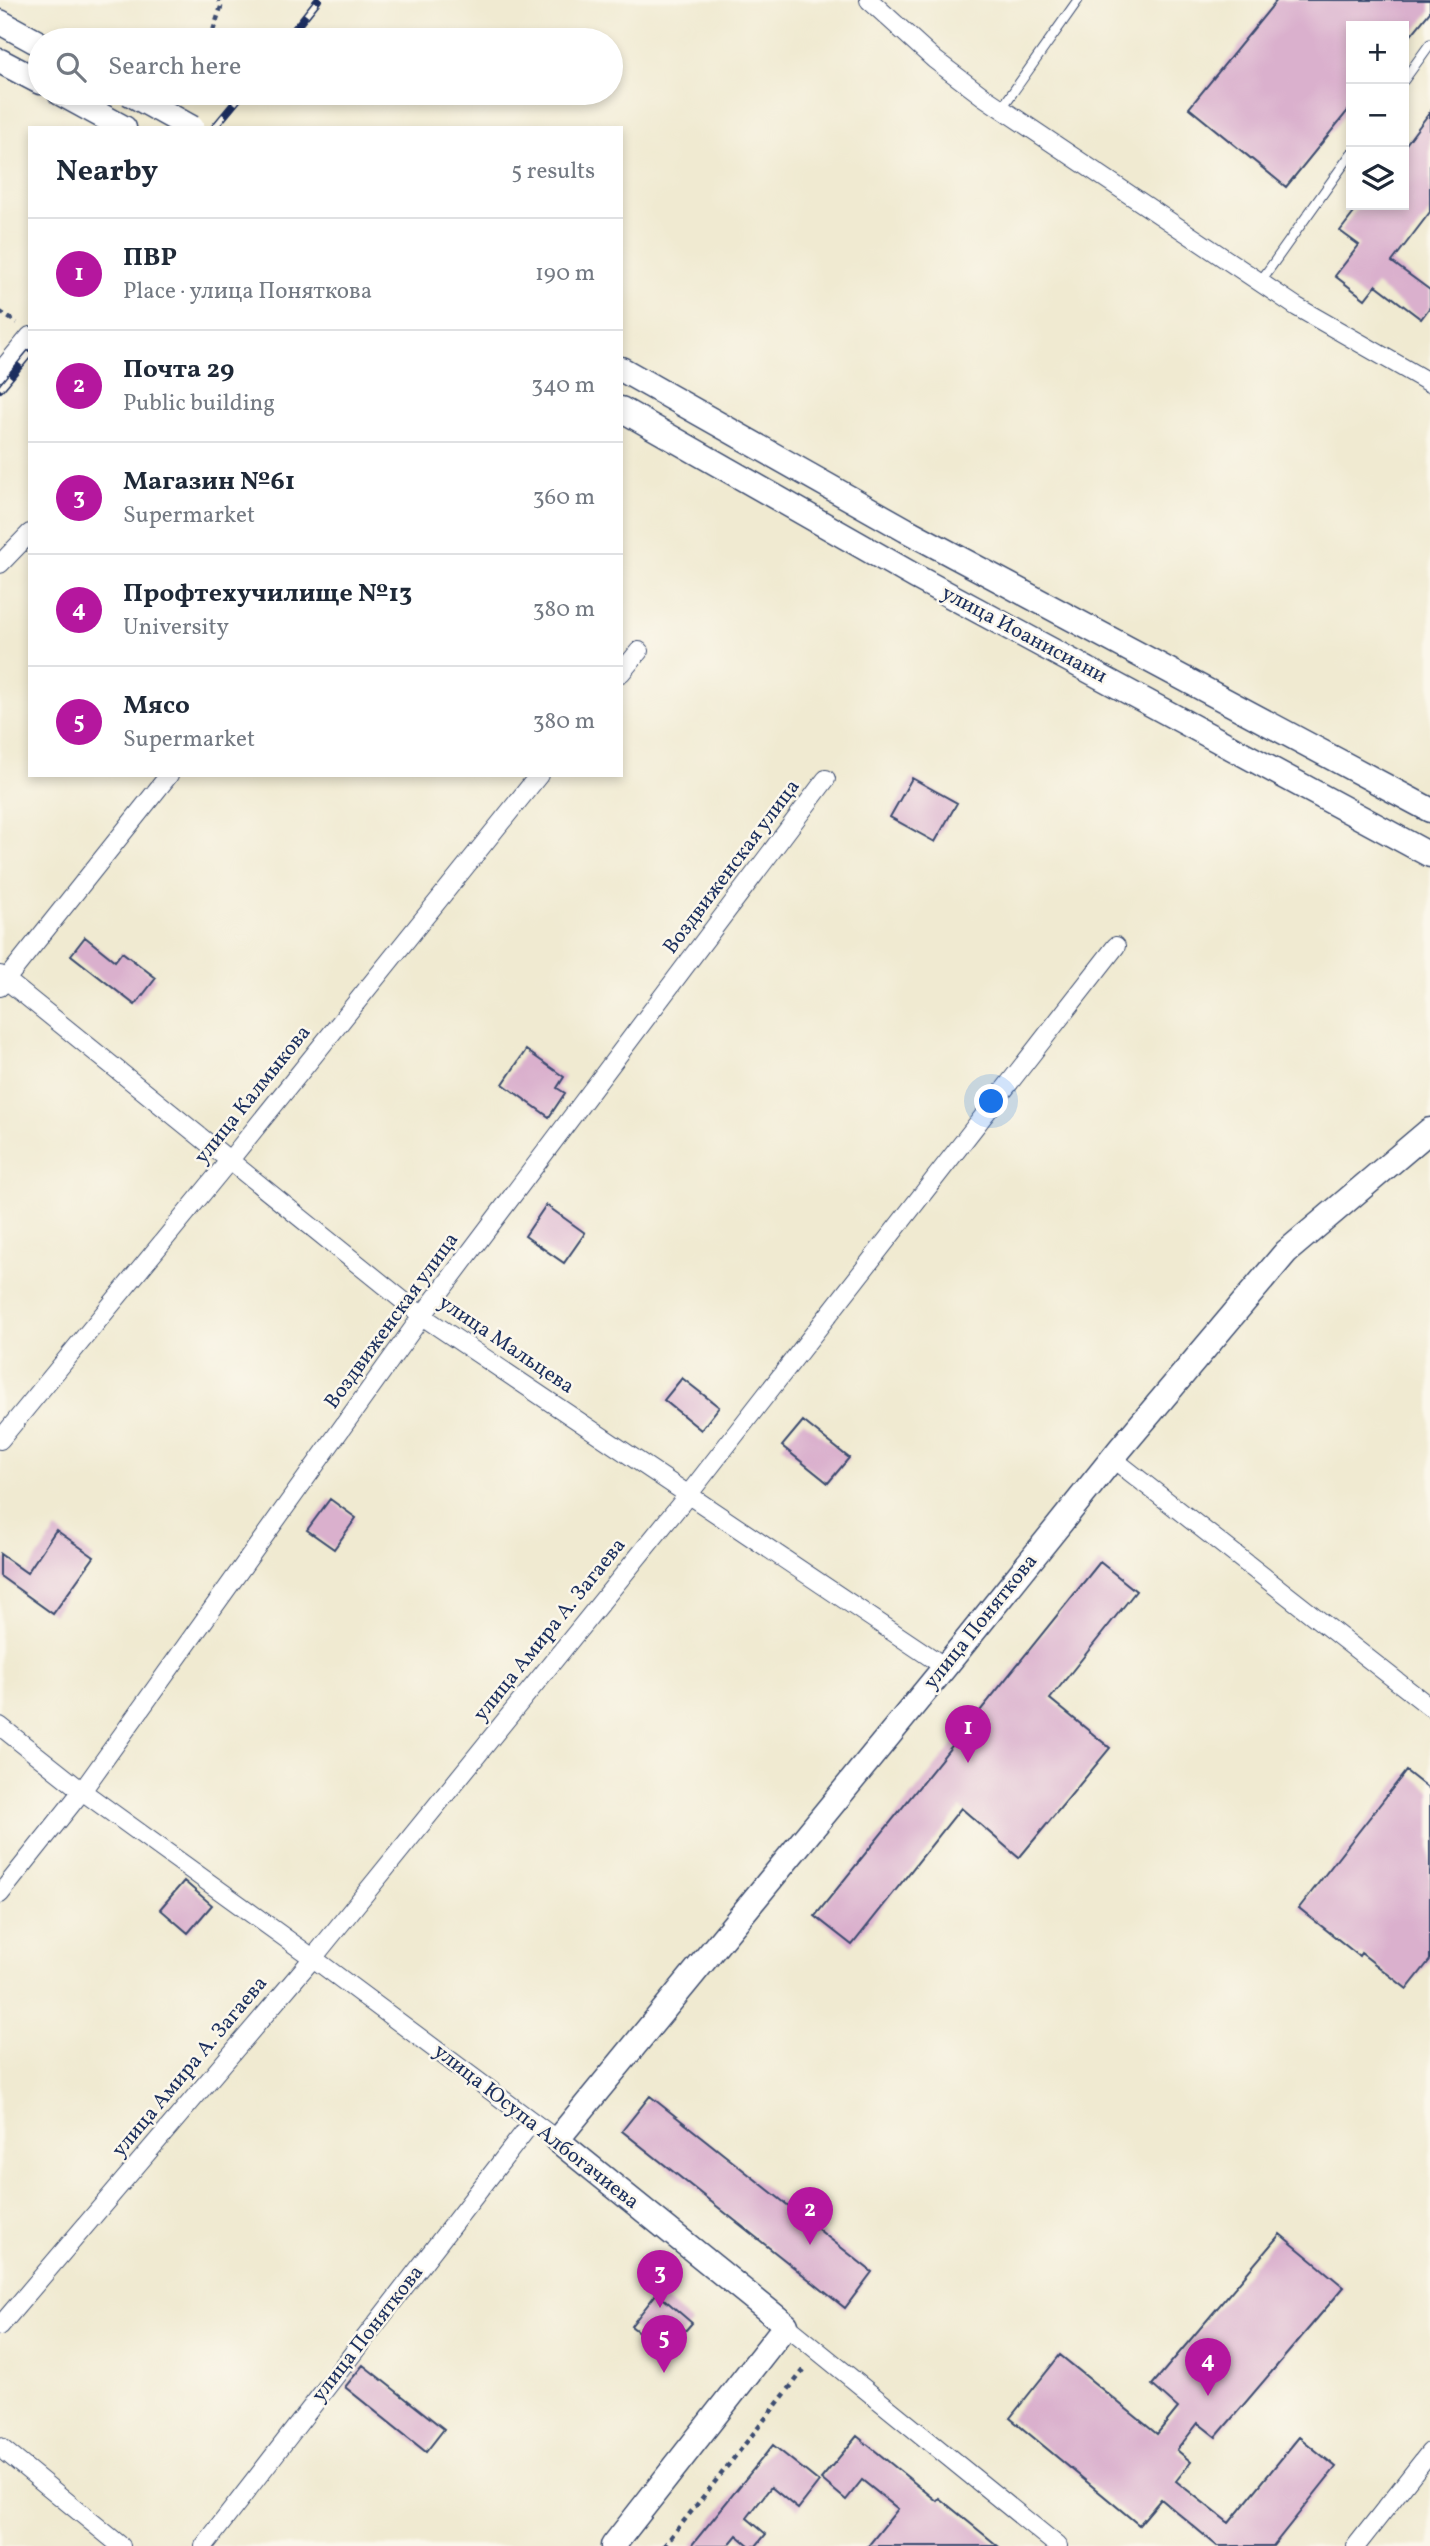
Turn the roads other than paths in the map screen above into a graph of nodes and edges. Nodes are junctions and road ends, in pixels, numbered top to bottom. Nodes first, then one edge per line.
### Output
1 (869, 0) edge
2 (1078, 0) edge
3 (0, 22) edge
4 (28, 37) edge
5 (1430, 44) edge
6 (0, 61) edge
7 (1409, 73) edge
8 (28, 76) edge
9 (83, 105) edge
10 (151, 105) edge
11 (1001, 109) junction
12 (120, 126) edge
13 (188, 126) edge
14 (1346, 161) edge
15 (1260, 282) junction
16 (28, 339) edge
17 (623, 370) edge
18 (0, 372) edge
19 (1430, 383) edge
20 (623, 410) edge
21 (28, 535) edge
22 (0, 564) edge
23 (639, 651) dead end
24 (623, 671) edge
25 (167, 777) edge
26 (537, 777) edge
27 (826, 779) dead end
28 (1430, 810) edge
29 (1430, 855) edge
30 (1116, 946) dead end
31 (2, 980) edge
32 (1430, 1130) edge
33 (229, 1161) junction
34 (422, 1316) junction
35 (0, 1440) edge
36 (1112, 1458) junction
37 (688, 1495) junction
38 (945, 1667) junction
39 (1430, 1707) edge
40 (0, 1726) edge
41 (82, 1791) junction
42 (0, 1894) edge
43 (313, 1958) junction
44 (532, 2122) junction
45 (557, 2140) junction
46 (786, 2325) junction
47 (0, 2326) edge
48 (0, 2447) edge
49 (1430, 2452) edge
50 (1040, 2531) junction
51 (121, 2546) edge
52 (204, 2546) edge
53 (613, 2546) edge
54 (1028, 2546) edge
55 (1058, 2546) edge
56 (1356, 2546) edge

1 - 11 street
2 - 11 lane
3 - 4 main road
5 - 7 lane
6 - 8 main road
9 - 12 main road
10 - 13 main road, bridge
11 - 15 street
14 - 15 lane
15 - 19 street
16 - 18 street
17 - 28 main road, улица Иоанисиани
20 - 29 main road, улица Иоанисиани
21 - 22 street
23 - 24 street
25 - 31 street
26 - 33 street, улица Калмыкова
27 - 34 street, Воздвиженская улица
30 - 37 street, улица Амира А. Загаева
31 - 33 street, улица Мальцева
32 - 36 main road, улица Поняткова
33 - 34 street, улица Мальцева
33 - 35 street, улица Калмыкова
34 - 37 street, улица Мальцева
34 - 41 street, Воздвиженская улица
36 - 38 main road, улица Поняткова
36 - 39 street
37 - 38 street, улица Мальцева
37 - 43 street, улица Амира А. Загаева
38 - 45 main road, улица Поняткова
40 - 41 street, улица Юсупа Албогачиева
41 - 42 street, Воздвиженская улица
41 - 43 street, улица Юсупа Албогачиева
43 - 44 street, улица Юсупа Албогачиева
43 - 47 street, улица Амира А. Загаева
44 - 45 street, улица Юсупа Албогачиева
44 - 52 street, улица Поняткова
45 - 46 main road, улица Юсупа Албогачиева
46 - 50 street, улица Юсупа Албогачиева
46 - 53 main road
48 - 51 street
49 - 56 street
50 - 54 street
50 - 55 street, улица Юсупа Албогачиева

